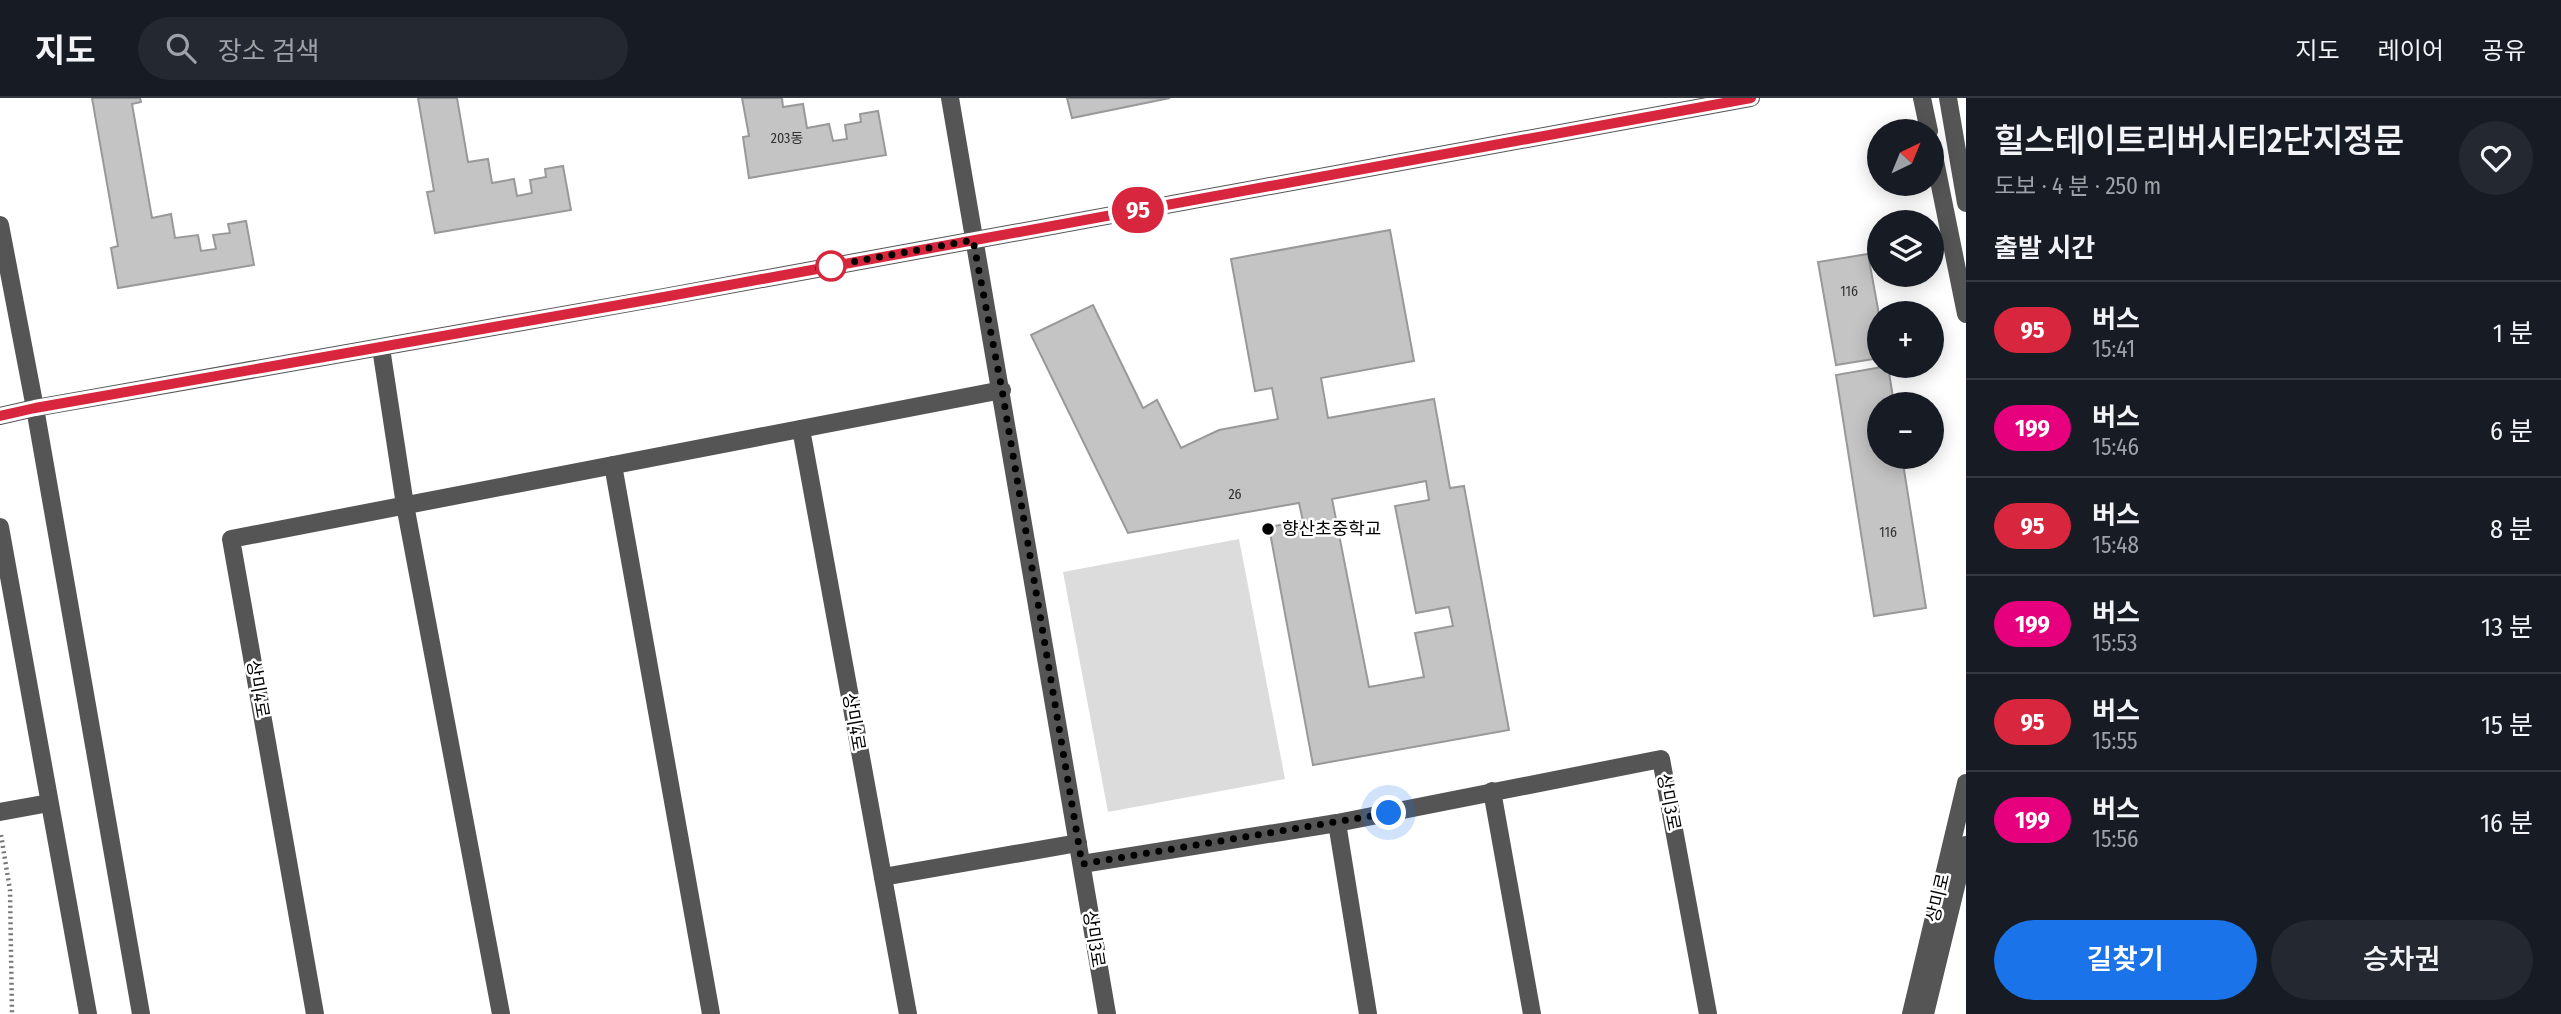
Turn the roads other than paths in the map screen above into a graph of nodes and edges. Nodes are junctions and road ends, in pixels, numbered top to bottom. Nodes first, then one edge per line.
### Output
1 (950, 98) edge
2 (1751, 98) edge
3 (1922, 98) edge
4 (1948, 98) edge
5 (1926, 119) edge
6 (1942, 196) edge
7 (1966, 203) edge
8 (0, 225) edge
9 (973, 240) junction
10 (1966, 314) edge
11 (380, 348) junction
12 (1002, 390) junction
13 (35, 408) junction
14 (0, 416) edge
15 (800, 429) junction
16 (613, 465) junction
17 (405, 505) junction
18 (0, 527) edge
19 (1966, 783) edge
20 (1492, 791) junction
21 (49, 803) junction
22 (0, 812) edge
23 (1337, 823) junction
24 (1078, 843) junction
25 (1966, 845) edge
26 (1082, 864) junction
27 (883, 877) junction
28 (88, 1014) edge
29 (141, 1014) edge
30 (315, 1014) edge
31 (500, 1014) edge
32 (710, 1014) edge
33 (908, 1014) edge
34 (1107, 1014) edge
35 (1368, 1014) edge
36 (1532, 1014) edge
37 (1708, 1014) edge
38 (1911, 1014) edge
39 (1925, 1014) edge

1 - 9 street, 상미3로
2 - 9 street
3 - 5 street
4 - 7 street
6 - 10 street
8 - 13 street
9 - 11 street
9 - 12 street, 상미3로
11 - 13 street
11 - 17 street
12 - 15 street, 상미4로
12 - 24 street, 상미3로
13 - 14 street
13 - 29 street
15 - 16 street, 상미4로
15 - 27 street, 상미4로
16 - 17 street, 상미4로
16 - 32 street
17 - 30 street, 상미4로
17 - 31 street
18 - 21 street
19 - 38 street, 상미로
20 - 23 street, 상미3로
20 - 36 street
20 - 37 street, 상미3로
21 - 22 street
21 - 28 street
23 - 26 street, 상미3로
23 - 35 street
24 - 26 street, 상미3로
24 - 27 street
25 - 39 street, 상미로
26 - 34 street, 상미3로
27 - 33 street, 상미4로

